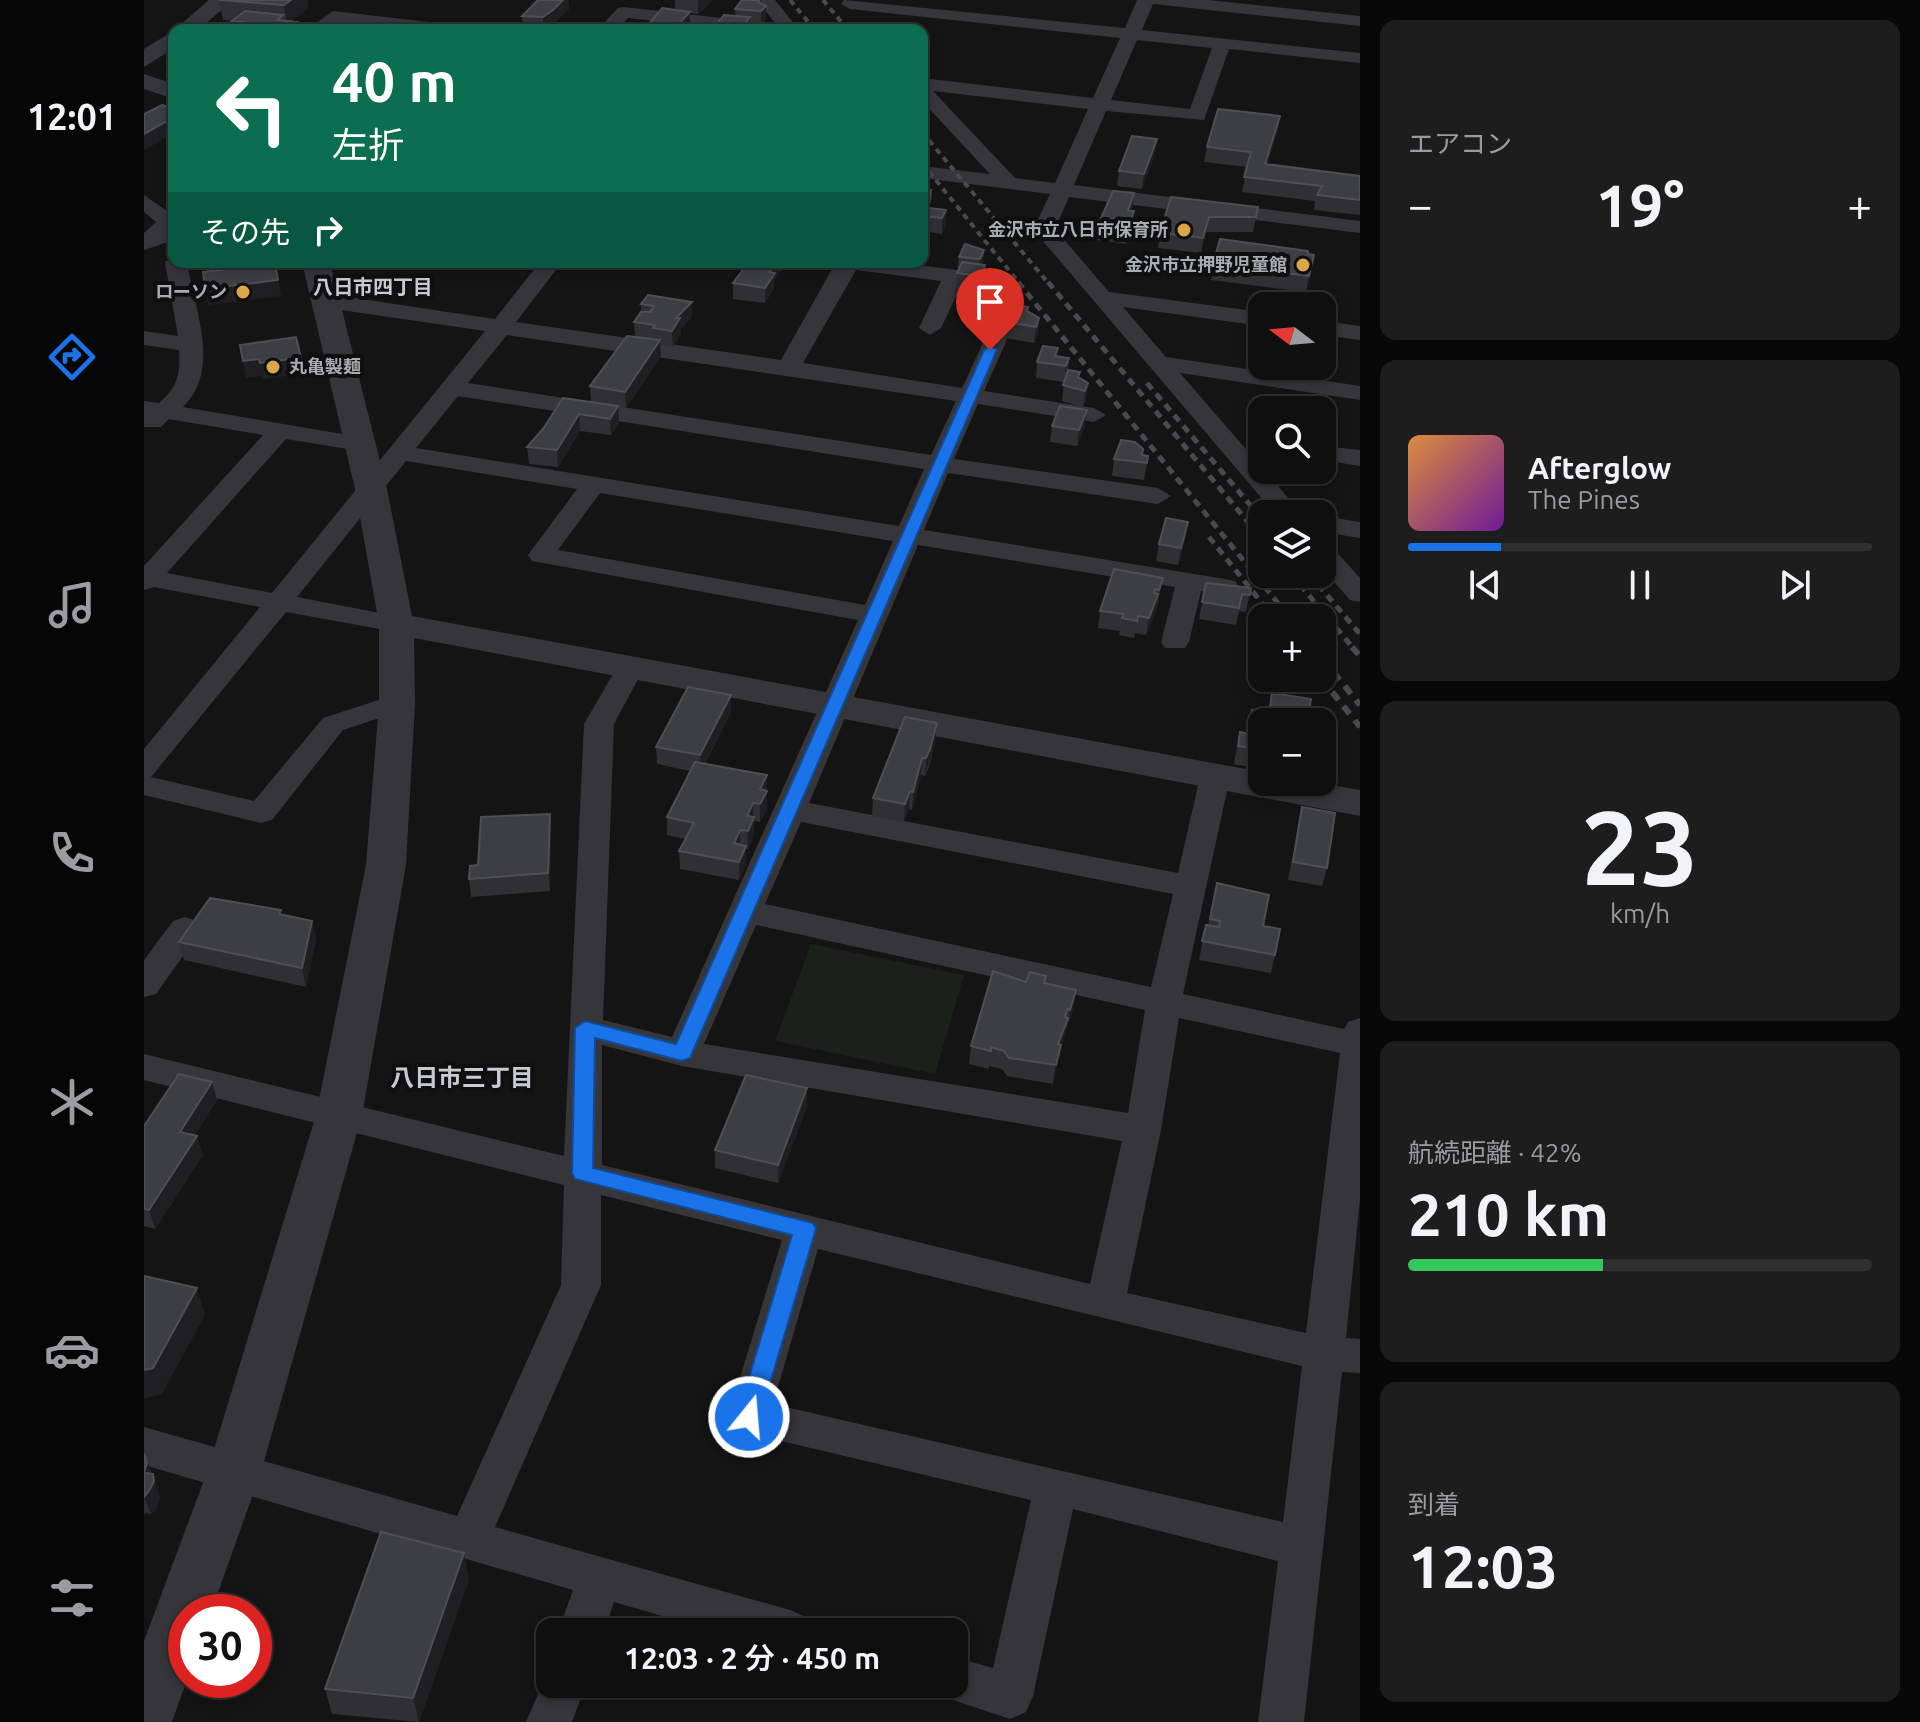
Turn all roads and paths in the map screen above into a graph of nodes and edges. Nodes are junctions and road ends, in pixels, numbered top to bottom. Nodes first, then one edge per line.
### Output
1 (222, 0) edge
2 (353, 0) edge
3 (766, 0) edge
4 (1146, 0) edge
5 (1158, 0) edge
6 (848, 2) edge
7 (629, 6) edge
8 (430, 8) dead end
9 (333, 16) junction
10 (864, 21) dead end
11 (1360, 21) edge
12 (192, 24) edge
13 (323, 24) edge
14 (401, 24) edge
15 (411, 24) edge
16 (612, 24) edge
17 (742, 24) edge
18 (785, 24) edge
19 (1131, 32) junction
20 (168, 42) edge
21 (1222, 44) junction
22 (1360, 58) edge
23 (144, 60) edge
24 (144, 81) edge
25 (928, 88) edge
26 (168, 90) edge
27 (928, 94) edge
28 (1099, 104) junction
29 (928, 173) edge
30 (1008, 182) junction
31 (1059, 190) junction
32 (144, 201) edge
33 (1360, 227) edge
34 (166, 240) edge
35 (173, 268) edge
36 (546, 268) edge
37 (846, 268) edge
38 (894, 268) edge
39 (954, 276) junction
40 (322, 281) edge
41 (992, 281) edge
42 (1104, 298) junction
43 (1012, 304) edge
44 (1248, 317) edge
45 (501, 327) junction
46 (930, 328) dead end
47 (1336, 330) edge
48 (1360, 333) edge
49 (144, 338) edge
50 (192, 345) junction
51 (1159, 363) junction
52 (788, 368) junction
53 (454, 388) junction
54 (1360, 393) edge
55 (969, 397) junction
56 (154, 409) edge
57 (1094, 415) dead end
58 (144, 430) edge
59 (280, 431) junction
60 (1228, 441) junction
61 (1248, 443) edge
62 (360, 444) junction
63 (402, 453) junction
64 (1336, 455) edge
65 (1360, 458) edge
66 (939, 464) junction
67 (593, 485) junction
68 (371, 489) junction
69 (1158, 496) dead end
70 (1277, 500) edge
71 (1336, 526) edge
72 (1360, 530) edge
73 (906, 536) junction
74 (1336, 567) edge
75 (145, 579) edge
76 (1190, 582) junction
77 (1225, 587) edge
78 (1360, 594) edge
79 (281, 602) junction
80 (875, 615) junction
81 (396, 624) junction
82 (1175, 642) dead end
83 (630, 668) junction
84 (397, 703) junction
85 (836, 706) junction
86 (144, 769) edge
87 (1215, 777) junction
88 (144, 785) edge
89 (1360, 803) edge
90 (791, 810) junction
91 (1191, 887) junction
92 (745, 911) junction
93 (185, 929) edge
94 (144, 985) edge
95 (1164, 1002) junction
96 (585, 1028) junction
97 (1360, 1040) edge
98 (682, 1053) junction
99 (144, 1067) edge
100 (339, 1115) junction
101 (1143, 1130) junction
102 (582, 1173) junction
103 (805, 1229) junction
104 (1105, 1304) junction
105 (1341, 1355) edge
106 (144, 1446) edge
107 (234, 1472) junction
108 (1056, 1486) junction
109 (468, 1539) junction
110 (1302, 1547) junction
111 (600, 1577) junction
112 (586, 1618) edge
113 (742, 1618) edge
114 (968, 1683) edge
115 (558, 1698) edge
116 (144, 1719) edge
117 (549, 1722) edge
118 (1281, 1722) edge

1 - 12 street
2 - 9 street
3 - 18 street
4 - 19 street
5 - 11 street
6 - 10 street
6 - 19 street
7 - 16 street
7 - 17 street
8 - 15 street
9 - 13 street
9 - 14 street
19 - 21 street
19 - 28 street
20 - 23 street
21 - 22 street
21 - 28 street
24 - 26 street
25 - 28 street
27 - 30 street
28 - 31 street
29 - 30 street
30 - 31 street
31 - 33 street
31 - 42 street
32 - 34 street
35 - 50 street
36 - 45 street
37 - 52 street
38 - 39 street
39 - 41 street
39 - 46 street
40 - 45 street
40 - 62 street
42 - 44 street
42 - 51 street
43 - 55 street
45 - 52 street
45 - 53 street
47 - 48 street
49 - 50 street
50 - 56 street
51 - 54 street
51 - 60 street
52 - 55 street
53 - 63 street
53 - 66 street
55 - 57 street
55 - 66 street
56 - 58 street
56 - 59 street
59 - 62 street
59 - 75 street
60 - 61 street
60 - 70 street
62 - 68 street
63 - 67 street
63 - 68 street
64 - 65 street
66 - 69 street
66 - 73 street
67 - 73 street
67 - 80 street
68 - 79 street
68 - 81 street
71 - 72 street
73 - 76 street
73 - 80 street
74 - 78 street
75 - 79 street
76 - 77 street
76 - 82 street
79 - 81 street
79 - 86 street
80 - 85 street
81 - 83 street
81 - 84 street
83 - 85 street
83 - 96 street
84 - 88 street
84 - 100 street
85 - 87 street
85 - 90 street
87 - 89 street
87 - 91 street
90 - 91 street
90 - 92 street
91 - 95 street
92 - 95 street
92 - 98 street
93 - 94 street
95 - 97 street
95 - 101 street
96 - 98 street
96 - 102 street
97 - 105 street
98 - 101 street
99 - 100 street
100 - 102 street
100 - 107 street
101 - 104 street
102 - 103 street
102 - 109 street
103 - 104 street
103 - 108 street
104 - 105 street
105 - 110 street
106 - 107 street
107 - 109 street
107 - 116 street
108 - 110 street
108 - 114 street
109 - 111 street
110 - 118 street
111 - 112 street
111 - 113 street
115 - 117 street

